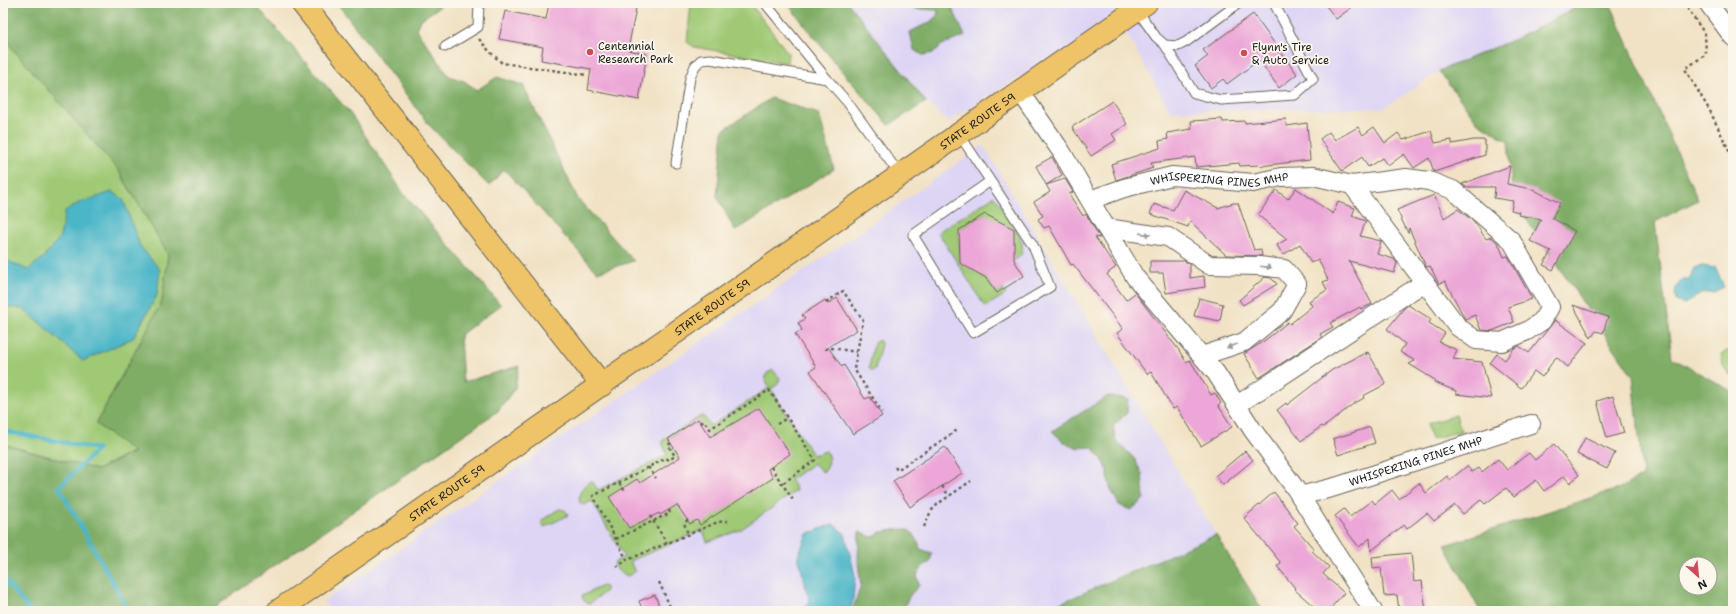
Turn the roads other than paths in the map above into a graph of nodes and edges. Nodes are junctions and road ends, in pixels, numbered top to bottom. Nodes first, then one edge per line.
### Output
1 (302, 3) edge
2 (479, 3) edge
3 (765, 3) edge
4 (1239, 3) edge
5 (1274, 3) edge
6 (1708, 3) edge
7 (1142, 6) edge
8 (1733, 37) edge
9 (1165, 45) junction
10 (445, 47) dead end
11 (827, 79) junction
12 (1020, 91) junction
13 (959, 134) junction
14 (676, 163) dead end
15 (900, 175) junction
16 (989, 182) junction
17 (1352, 185) junction
18 (1090, 200) junction
19 (1106, 228) junction
20 (1424, 282) junction
21 (1202, 356) junction
22 (602, 384) junction
23 (1237, 405) junction
24 (1531, 424) dead end
25 (1300, 496) junction
26 (278, 611) edge
27 (1373, 611) edge

1 - 22 main road
2 - 10 lane
3 - 11 lane
4 - 9 lane
5 - 9 lane
6 - 8 street
7 - 9 lane
7 - 12 main road, STATE ROUTE 59
11 - 14 lane
11 - 15 lane
12 - 13 main road, STATE ROUTE 59
12 - 18 street
13 - 15 main road, STATE ROUTE 59
13 - 16 lane
15 - 22 main road, STATE ROUTE 59
16 - 16 lane
17 - 18 street, WHISPERING PINES MHP
17 - 20 street, WHISPERING PINES MHP
17 - 20 street, WHISPERING PINES MHP
18 - 19 street
19 - 21 street
19 -> 21 street
20 - 23 street
21 - 23 street
22 - 26 main road, STATE ROUTE 59
23 - 25 street
24 - 25 street, WHISPERING PINES MHP
25 - 27 street

